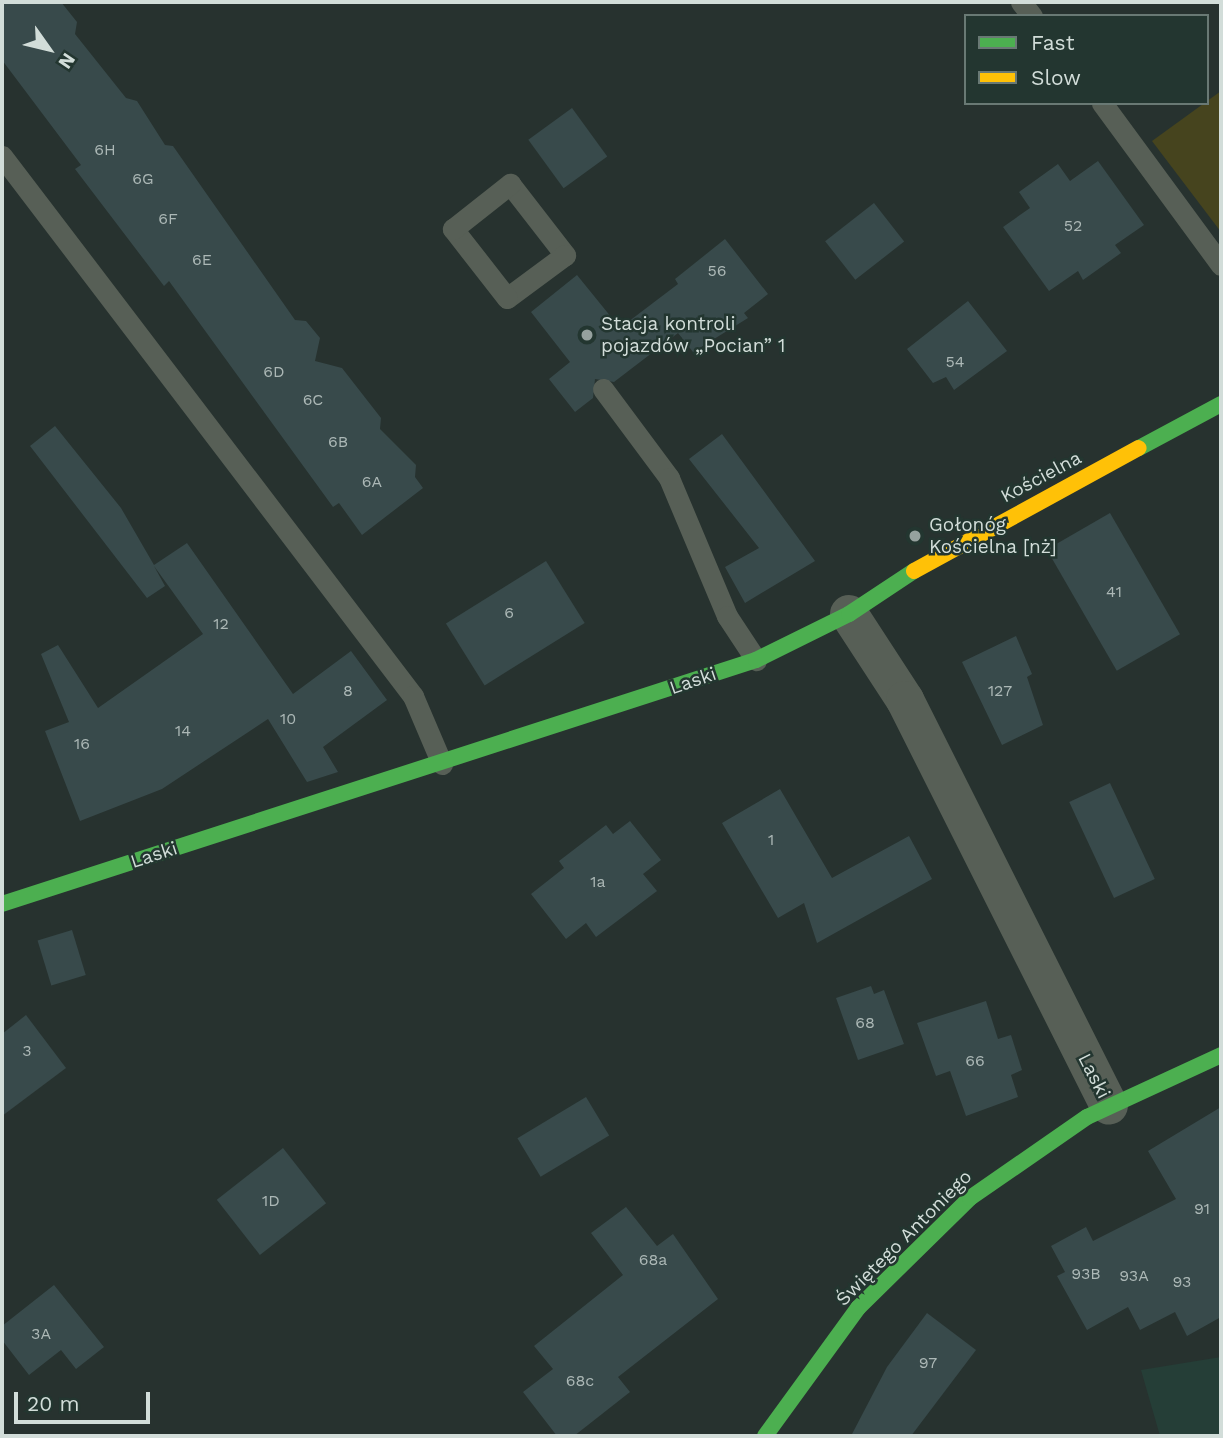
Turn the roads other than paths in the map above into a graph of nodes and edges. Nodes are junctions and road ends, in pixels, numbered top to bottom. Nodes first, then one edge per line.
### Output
1 (1103, 105) edge
2 (2, 156) edge
3 (1221, 265) edge
4 (531, 293) joint
5 (603, 389) dead end
6 (1221, 404) edge
7 (849, 614) junction
8 (755, 660) junction
9 (442, 764) junction
10 (2, 904) edge
11 (1221, 1055) edge
12 (1109, 1105) junction
13 (765, 1436) edge

1 - 3 lane
2 - 9 lane
4 - 4 lane
5 - 8 lane
6 - 7 street, Kościelna
7 - 8 street, Laski
7 - 12 street, Laski
8 - 9 street, Laski
9 - 10 street, Laski
11 - 12 street, Świętego Antoniego
12 - 13 street, Świętego Antoniego

